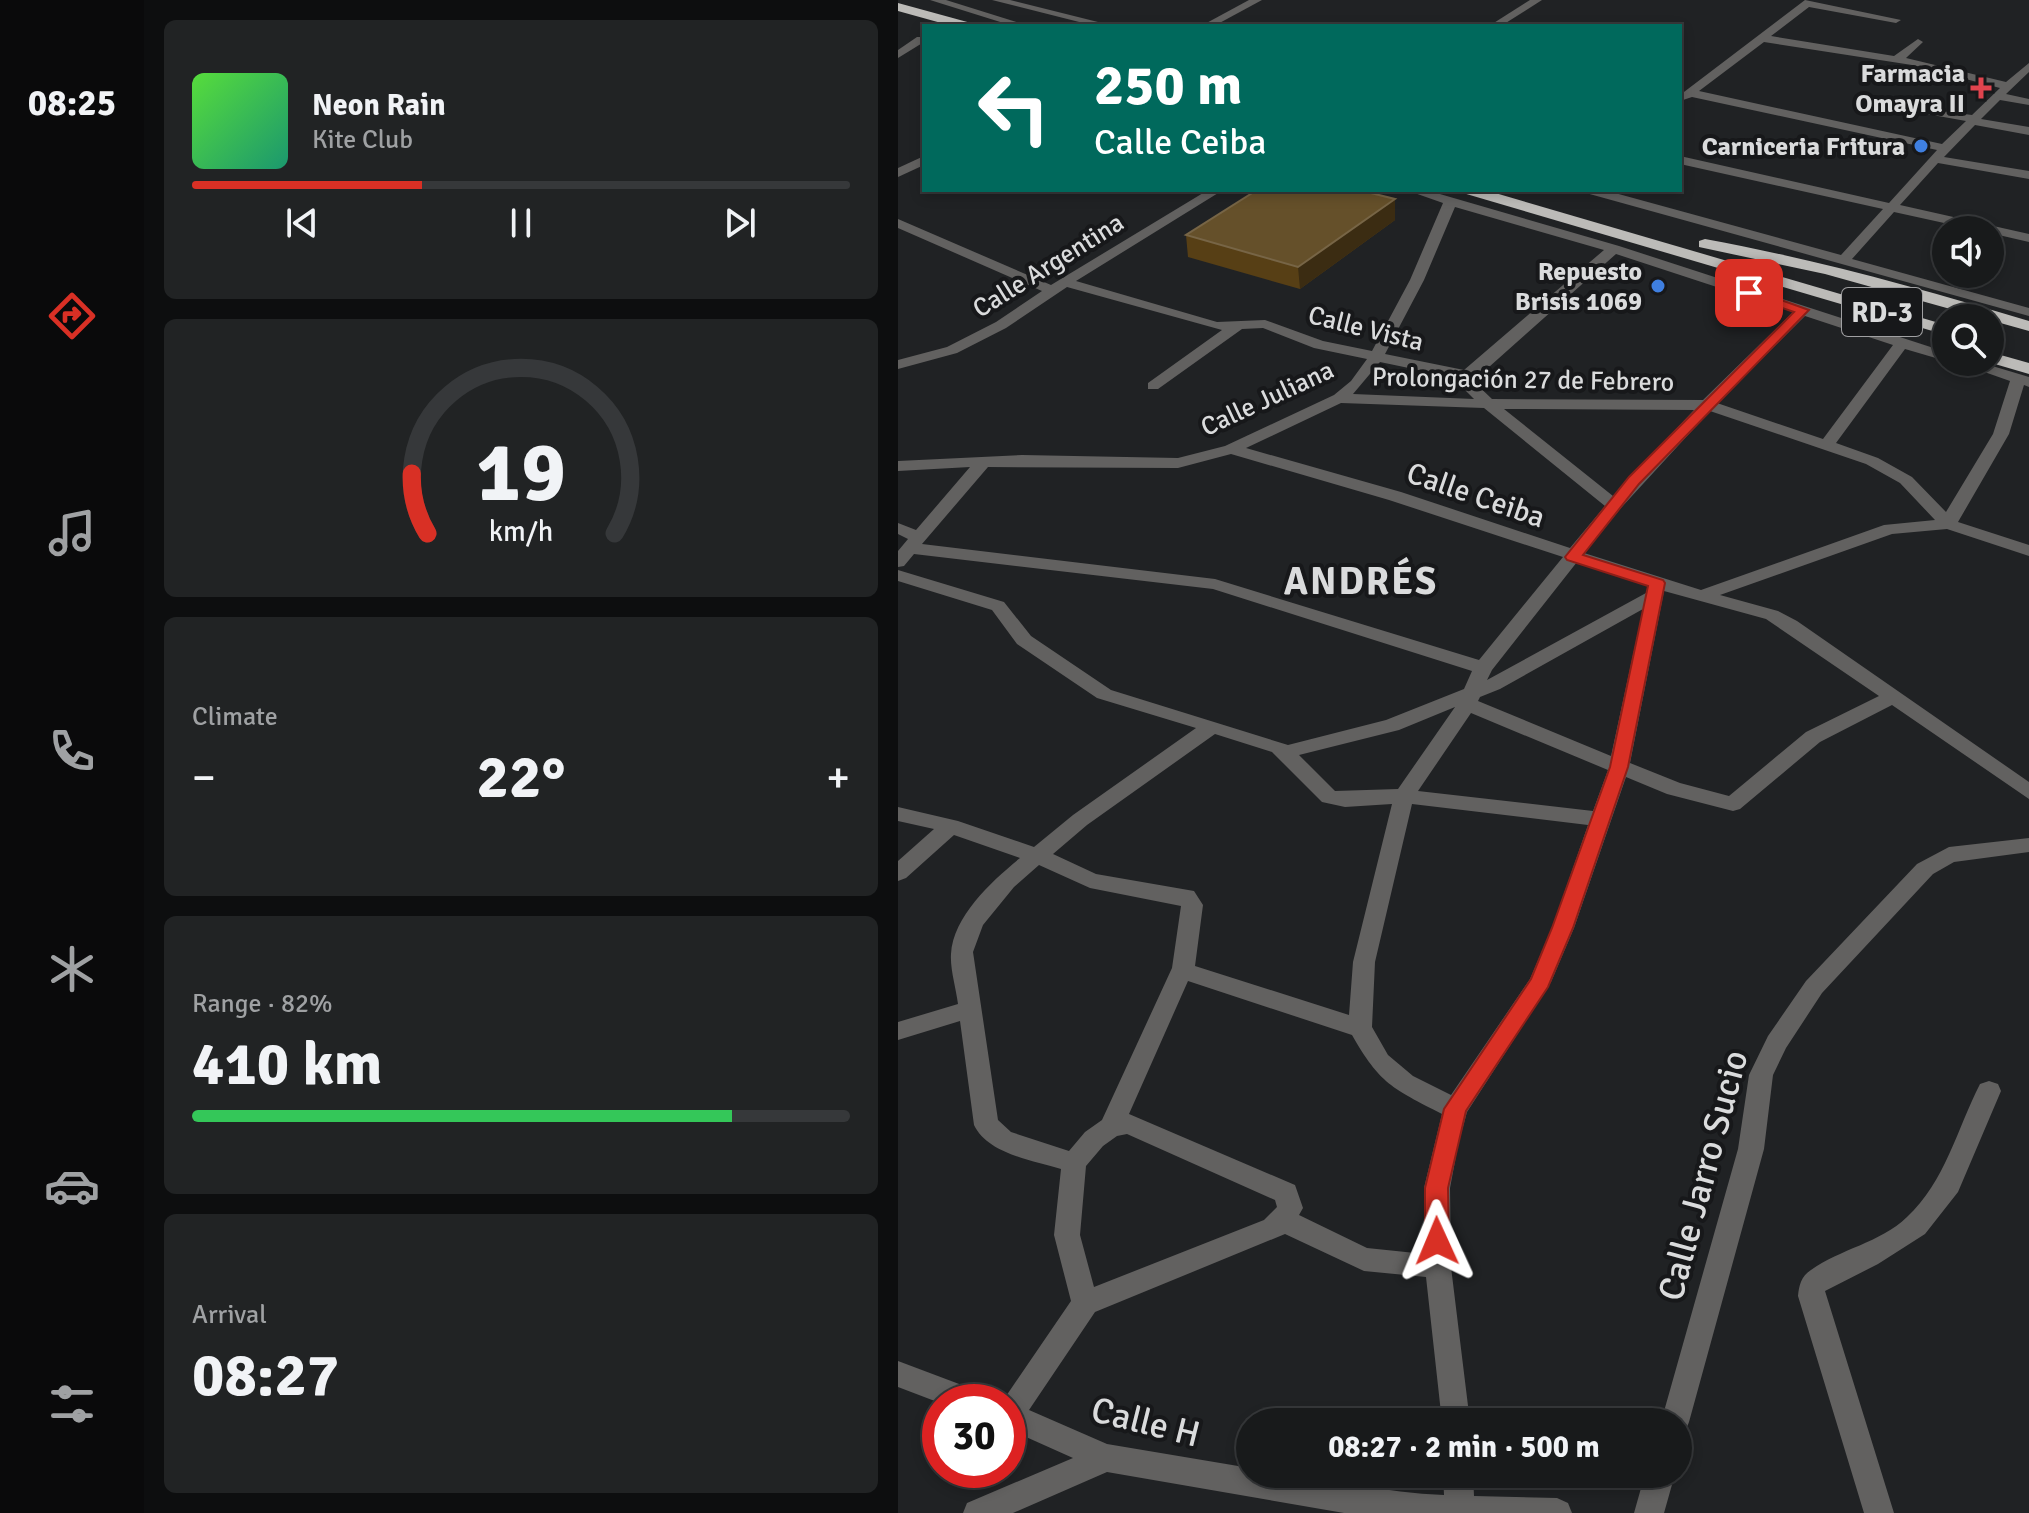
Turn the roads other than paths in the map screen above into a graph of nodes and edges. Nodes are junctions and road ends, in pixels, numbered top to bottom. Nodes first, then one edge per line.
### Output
1 (935, 0) edge
2 (999, 0) edge
3 (1257, 0) edge
4 (1537, 0) edge
5 (1809, 2) edge
6 (898, 7) edge
7 (973, 11) junction
8 (898, 18) edge
9 (1896, 20) dead end
10 (959, 24) edge
11 (1017, 24) edge
12 (1101, 24) edge
13 (1210, 24) edge
14 (1497, 24) edge
15 (922, 25) edge
16 (918, 38) edge
17 (1761, 38) junction
18 (1918, 42) dead end
19 (898, 55) edge
20 (1896, 60) junction
21 (2029, 66) edge
22 (2029, 80) edge
23 (2011, 83) junction
24 (1685, 96) edge
25 (1996, 96) junction
26 (2029, 102) edge
27 (1914, 109) dead end
28 (1973, 120) junction
29 (2029, 131) edge
30 (898, 154) edge
31 (1941, 154) junction
32 (1682, 160) edge
33 (921, 161) edge
34 (898, 173) edge
35 (2029, 175) edge
36 (1214, 192) edge
37 (1418, 192) edge
38 (1475, 192) edge
39 (1529, 192) edge
40 (1597, 192) edge
41 (1450, 202) junction
42 (1894, 207) junction
43 (1564, 219) junction
44 (898, 223) edge
45 (2029, 238) edge
46 (1705, 244) junction
47 (1614, 249) junction
48 (1842, 262) junction
49 (1066, 282) junction
50 (1825, 288) junction
51 (1053, 291) junction
52 (1803, 310) junction
53 (1932, 312) edge
54 (2029, 312) edge
55 (1239, 325) junction
56 (1932, 325) edge
57 (2029, 326) edge
58 (2004, 331) edge
59 (2029, 338) edge
60 (1932, 341) edge
61 (1902, 343) junction
62 (2004, 347) edge
63 (1932, 353) edge
64 (2029, 353) edge
65 (1376, 357) junction
66 (898, 365) edge
67 (2004, 365) edge
68 (2004, 371) edge
69 (1458, 375) junction
70 (2025, 376) edge
71 (1153, 386) dead end
72 (1339, 398) junction
73 (1488, 404) junction
74 (1707, 405) junction
75 (1827, 444) junction
76 (1231, 449) junction
77 (982, 463) junction
78 (898, 466) edge
79 (1614, 505) junction
80 (1948, 524) junction
81 (898, 528) edge
82 (908, 549) edge
83 (2029, 551) edge
84 (1573, 557) junction
85 (898, 575) edge
86 (1656, 589) junction
87 (1705, 594) junction
88 (1483, 668) junction
89 (1893, 697) junction
90 (1470, 698) junction
91 (1213, 726) junction
92 (1285, 752) junction
93 (1619, 767) junction
94 (2029, 792) edge
95 (1404, 796) junction
96 (898, 814) edge
97 (1601, 819) junction
98 (951, 826) junction
99 (2029, 845) edge
100 (1038, 856) junction
101 (898, 873) edge
102 (1183, 968) junction
103 (971, 1009) junction
104 (1360, 1028) junction
105 (898, 1031) edge
106 (1989, 1091) dead end
107 (1455, 1109) junction
108 (1111, 1127) junction
109 (1074, 1163) junction
110 (1283, 1220) junction
111 (1438, 1267) junction
112 (1085, 1303) junction
113 (898, 1374) edge
114 (925, 1384) edge
115 (1026, 1390) edge
116 (1454, 1408) edge
117 (1679, 1408) edge
118 (1026, 1423) edge
119 (1106, 1458) junction
120 (1459, 1488) edge
121 (1656, 1488) edge
122 (1399, 1511) edge
123 (1460, 1511) junction
124 (978, 1513) edge
125 (1557, 1513) edge
126 (1649, 1513) edge
127 (1879, 1513) edge

1 - 7 street
2 - 7 street
2 - 12 street
3 - 13 street
4 - 14 street
5 - 9 street
5 - 17 street
6 - 10 highway
7 - 11 street
8 - 15 highway
16 - 19 street
17 - 20 street
17 - 24 street
18 - 20 street
20 - 23 street
21 - 23 street
22 - 23 street
23 - 25 street
24 - 31 street
25 - 26 street
25 - 28 street
27 - 28 street
28 - 29 street
28 - 31 street
30 - 33 street
31 - 35 street
31 - 42 street
32 - 42 street
33 - 34 street
36 - 49 street, Calle Argentina
37 - 41 street
38 - 43 highway, RD-3
39 - 46 highway, RD-3
40 - 48 street
41 - 47 street
41 - 65 street, Calle Juliana
42 - 45 street
42 - 48 street
43 - 50 highway, RD-3
43 - 60 highway
44 - 51 street
46 - 50 highway, RD-3
46 - 57 highway
47 - 52 street
47 - 69 street, Calle Vista
48 - 54 street
49 - 51 street, Calle Argentina
49 - 55 street, Calle Vista
50 - 53 highway, RD-3
50 - 56 highway, RD-3
51 - 66 street, Calle Argentina
52 - 61 street
52 - 74 street
55 - 65 street, Calle Vista
55 - 71 street
58 - 59 highway
61 - 63 street
61 - 75 street
62 - 64 highway
65 - 69 street, Calle Vista
65 - 72 street, Calle Juliana
67 - 70 highway
68 - 70 street
69 - 73 street
70 - 80 street
72 - 73 street, Prolongación 27 de Febrero
72 - 76 street, Calle Juliana
73 - 74 street, Prolongación 27 de Febrero
73 - 79 street
74 - 75 street, Prolongación 27 de Febrero
74 - 79 street
75 - 80 street, Prolongación 27 de Febrero
76 - 77 street, Calle Juliana
76 - 84 street, Calle Ceiba
77 - 78 street, Calle Juliana
77 - 82 street
79 - 84 street
80 - 83 street
80 - 87 street
81 - 82 street
82 - 88 street
84 - 86 street, Calle Ceiba
84 - 88 street
85 - 91 street
86 - 87 street, Calle Ceiba
86 - 90 street
86 - 93 street
87 - 89 street, Calle Ceiba
88 - 90 street
89 - 93 street
89 - 94 street, Calle Ceiba
90 - 92 street
90 - 93 street
90 - 95 street
91 - 92 street
91 - 100 street
92 - 95 street
93 - 97 street
95 - 97 street
95 - 104 street
96 - 98 street
97 - 107 street
98 - 100 street
98 - 101 street
99 - 117 street, Calle Jarro Sucio
100 - 102 street
100 - 103 street
102 - 104 street
102 - 108 street
103 - 105 street
103 - 109 street
104 - 107 street
106 - 127 street
107 - 111 street
108 - 109 street
108 - 110 street
109 - 112 street
110 - 111 street
110 - 112 street
111 - 116 street
112 - 115 street
113 - 114 street
118 - 119 street, Calle H
119 - 122 street, Calle H
119 - 124 street
120 - 123 street
121 - 126 street
122 - 123 street, Calle H
123 - 125 street, Calle H

